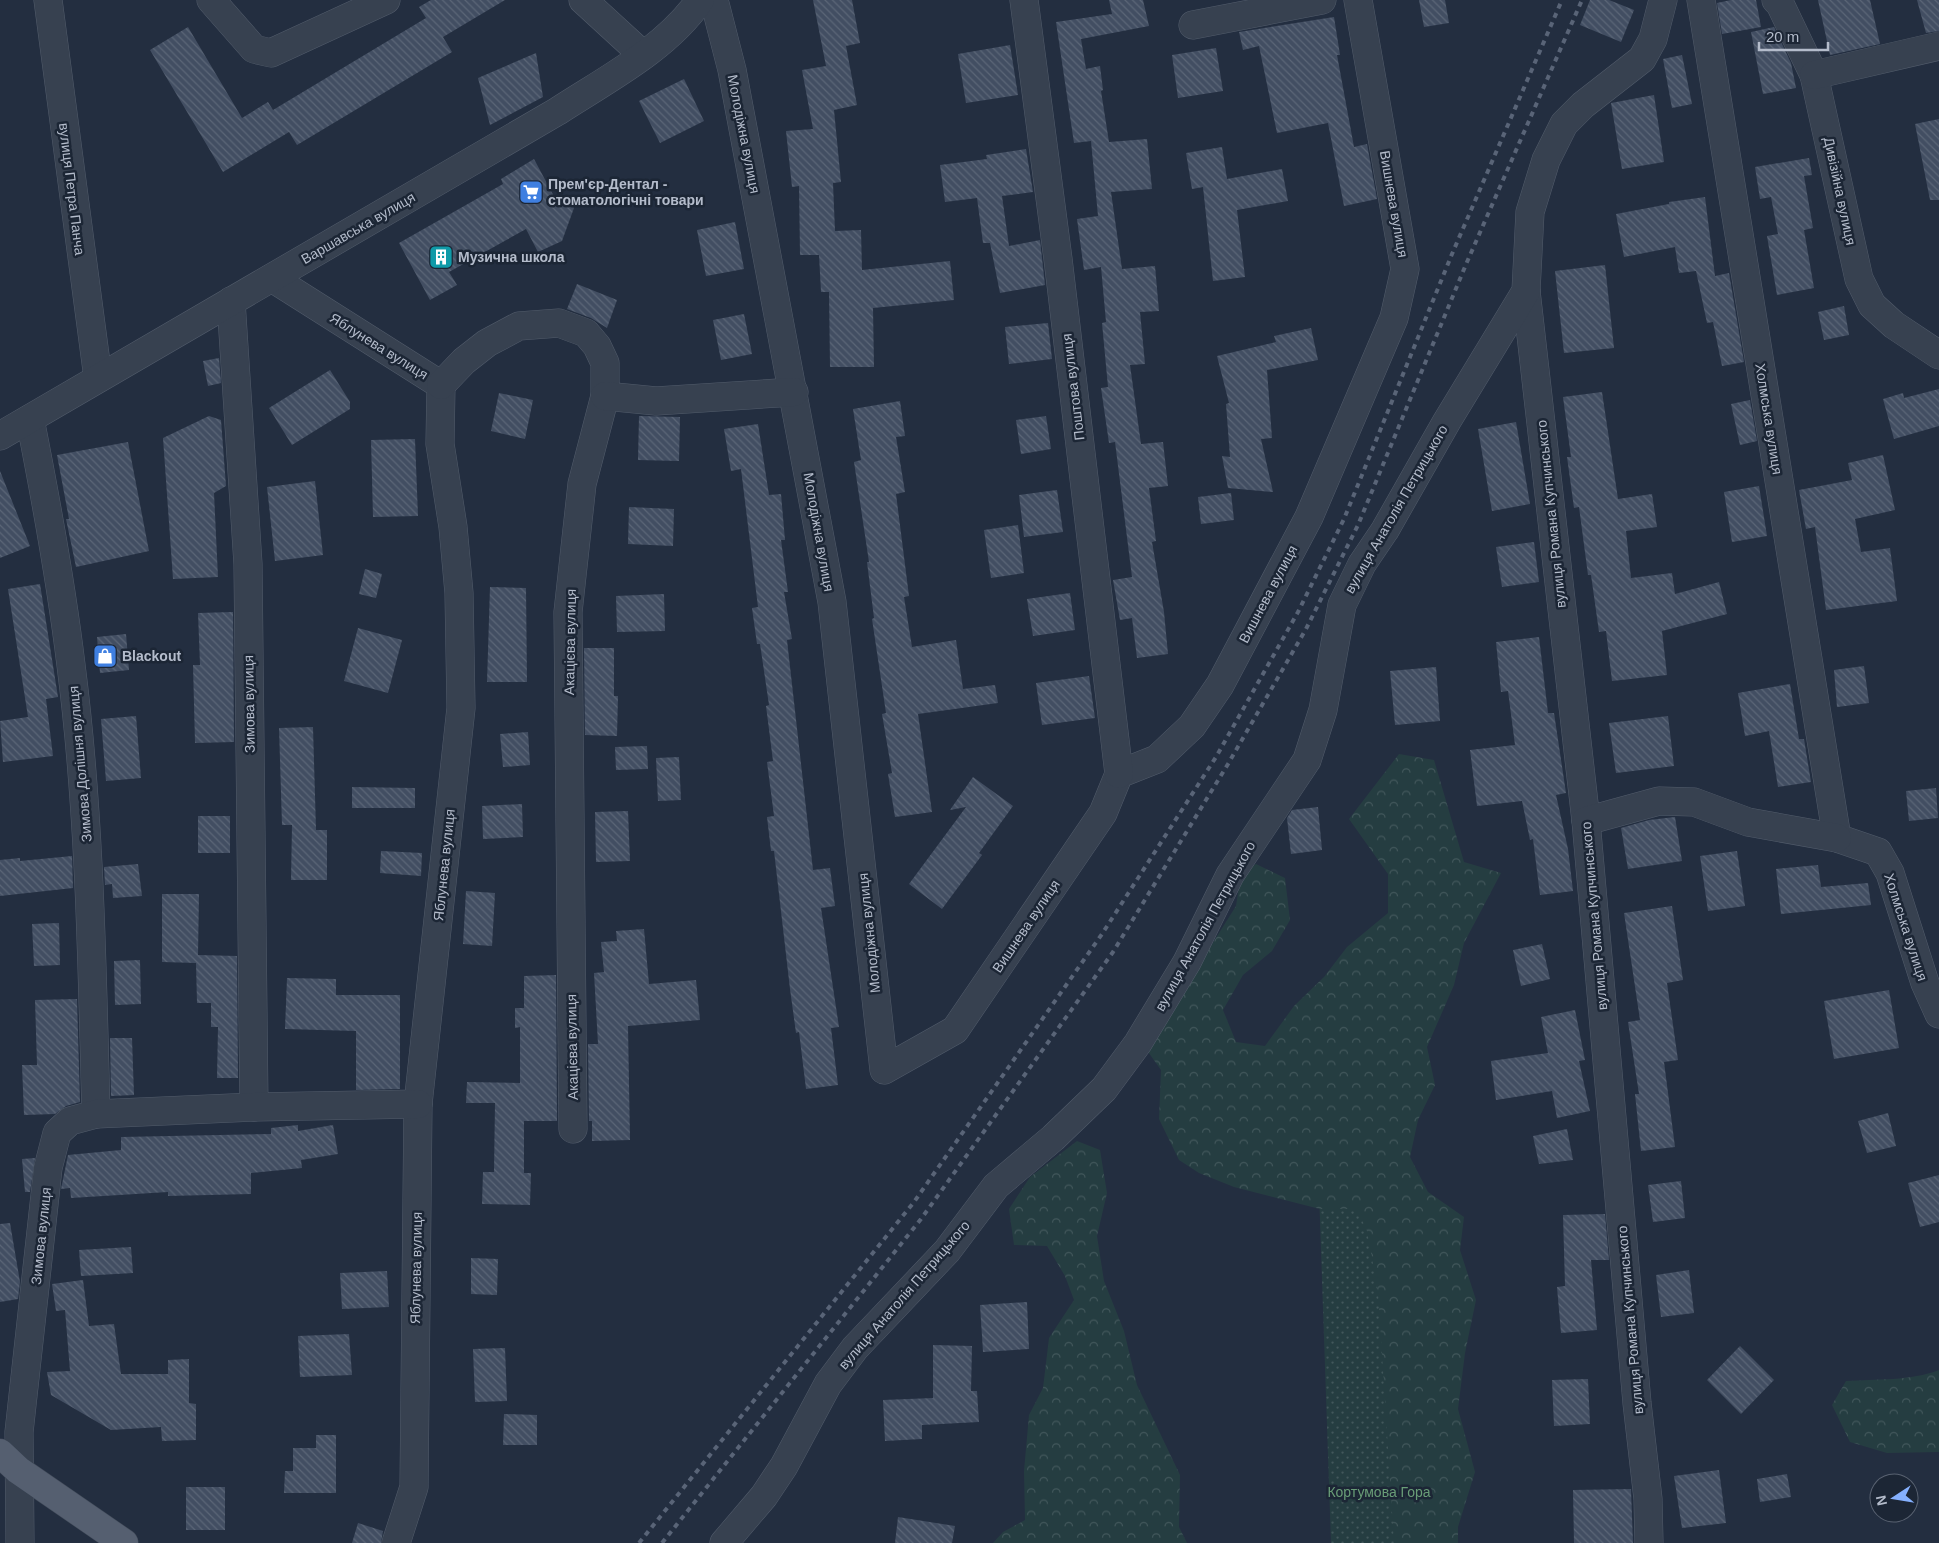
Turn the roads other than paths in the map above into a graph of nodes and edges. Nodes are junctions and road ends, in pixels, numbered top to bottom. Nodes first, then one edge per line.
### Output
1 (48, 0) edge
2 (211, 0) edge
3 (386, 0) edge
4 (583, 0) edge
5 (700, 0) edge
6 (714, 0) edge
7 (1024, 0) edge
8 (1322, 0) edge
9 (1358, 0) edge
10 (1663, 0) edge
11 (1701, 0) edge
12 (1776, 0) edge
13 (1194, 25) dead end
14 (1939, 46) edge
15 (643, 55) junction
16 (1814, 75) junction
17 (272, 278) junction
18 (1526, 291) junction
19 (231, 301) junction
20 (1939, 355) edge
21 (98, 378) junction
22 (441, 385) junction
23 (794, 392) junction
24 (605, 396) junction
25 (30, 419) junction
26 (0, 436) edge
27 (1119, 774) junction
28 (1586, 821) junction
29 (1837, 838) junction
30 (1939, 1014) edge
31 (884, 1070) joint
32 (418, 1104) junction
33 (254, 1107) junction
34 (96, 1114) junction
35 (573, 1129) dead end
36 (9, 1462) edge
37 (20, 1543) edge
38 (124, 1543) edge
39 (396, 1543) edge
40 (724, 1543) edge
41 (1649, 1543) edge

1 - 21 street, вулиця Петра Панча
2 - 3 street
4 - 15 street
5 - 15 street, Варшавська вулиця
6 - 23 street, Молодіжна вулиця
7 - 27 street, Поштова вулиця
8 - 13 street
9 - 27 street, Вишнева вулиця
10 - 18 street, вулиця Анатолія Петрицького
11 - 29 street, Холмська вулиця
12 - 16 street, Дивізійна вулиця
14 - 16 street
15 - 17 street, Варшавська вулиця
16 - 20 street, Дивізійна вулиця
17 - 19 street, Варшавська вулиця
17 - 22 street, Яблунева вулиця
18 - 28 street, вулиця Романа Купчинського
18 - 40 street, вулиця Анатолія Петрицького
19 - 21 street, Варшавська вулиця
19 - 33 street, Зимова вулиця
21 - 25 street, Варшавська вулиця
22 - 24 street, Акацієва вулиця
22 - 32 street, Яблунева вулиця
23 - 24 street
23 - 31 street, Молодіжна вулиця
24 - 35 street, Акацієва вулиця
25 - 26 street, Варшавська вулиця
25 - 34 street, Зимова Долішня вулиця
27 - 31 street, Вишнева вулиця
28 - 29 street, Холмська вулиця
28 - 41 street, вулиця Романа Купчинського
29 - 30 street, Холмська вулиця
32 - 33 street, Зимова вулиця
32 - 39 street, Яблунева вулиця
33 - 34 street, Зимова вулиця
34 - 36 street, Зимова вулиця
36 - 37 street, Зимова вулиця
36 - 38 main road

